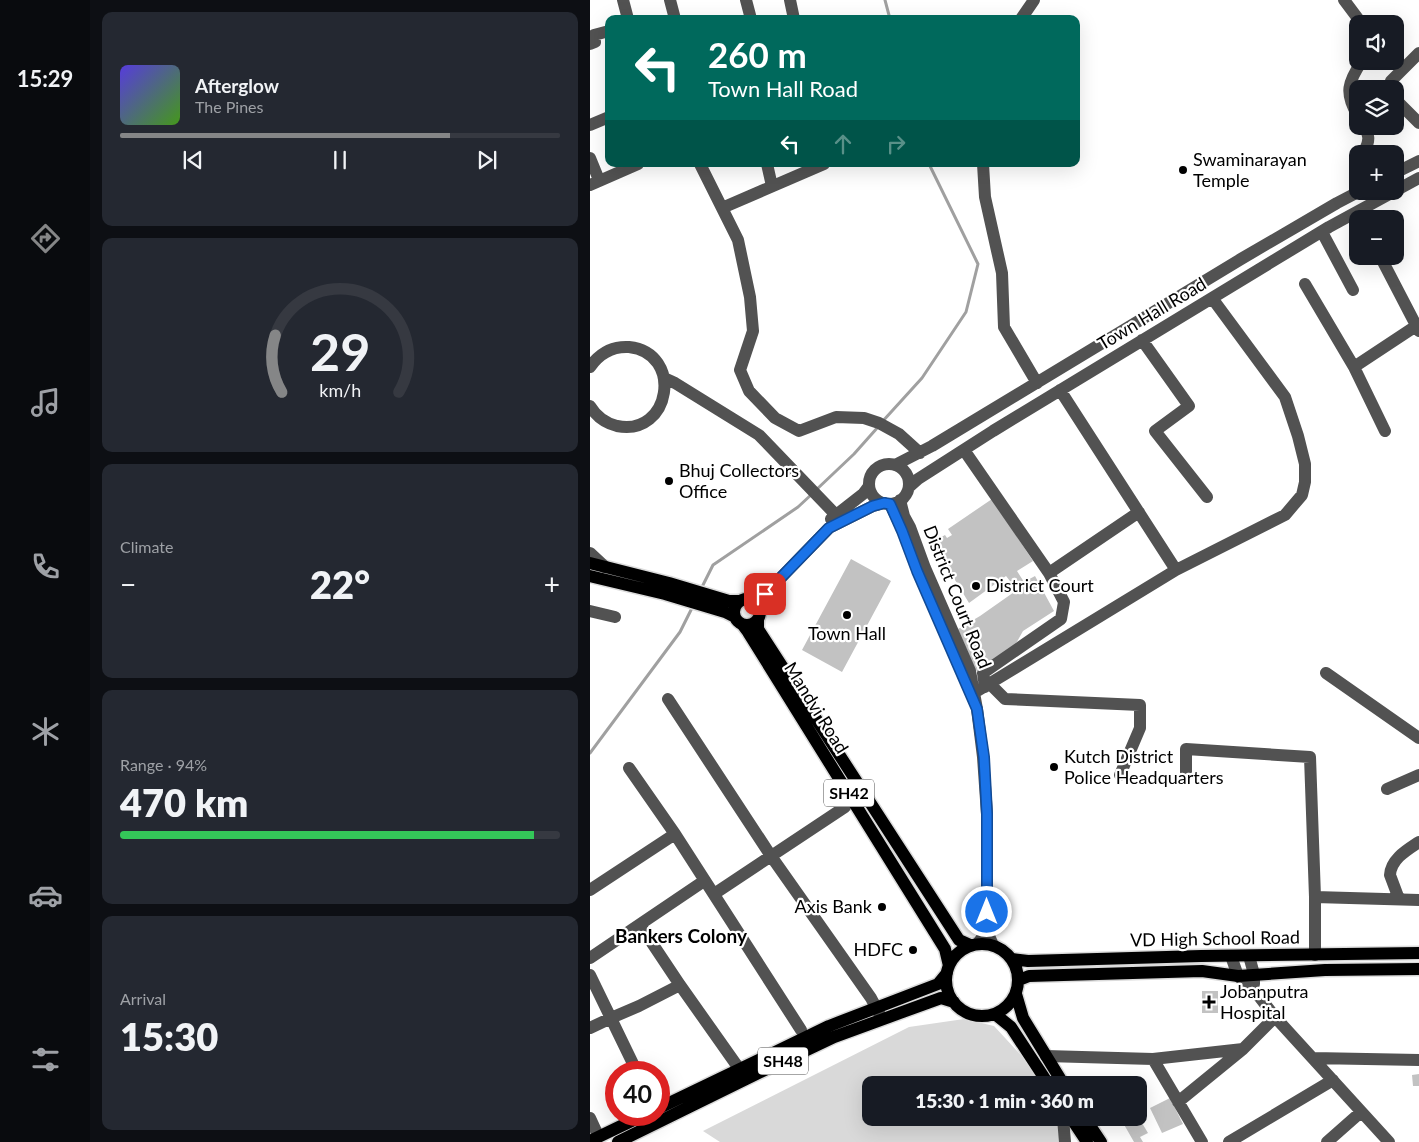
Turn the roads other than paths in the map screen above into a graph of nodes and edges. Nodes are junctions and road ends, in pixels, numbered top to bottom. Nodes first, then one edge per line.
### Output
1 (623, 0) edge
2 (670, 0) edge
3 (746, 0) edge
4 (790, 0) edge
5 (1034, 0) edge
6 (1344, 0) edge
7 (627, 15) edge
8 (673, 15) edge
9 (750, 15) edge
10 (793, 15) edge
11 (1024, 15) edge
12 (1355, 15) edge
13 (605, 32) edge
14 (590, 44) edge
15 (1419, 54) edge
16 (1392, 80) edge
17 (1404, 108) edge
18 (605, 119) edge
19 (1419, 123) edge
20 (590, 125) edge
21 (590, 158) edge
22 (1419, 161) edge
23 (631, 167) edge
24 (702, 167) edge
25 (768, 167) edge
26 (811, 167) edge
27 (983, 167) edge
28 (1404, 168) edge
29 (1419, 178) edge
30 (595, 182) edge
31 (772, 186) junction
32 (1349, 197) edge
33 (722, 208) junction
34 (1367, 210) edge
35 (1349, 220) edge
36 (1322, 232) junction
37 (1385, 265) edge
38 (1304, 284) dead end
39 (1353, 290) dead end
40 (1212, 298) junction
41 (1418, 327) edge
42 (1142, 340) junction
43 (590, 367) edge
44 (1354, 368) junction
45 (664, 378) junction
46 (1037, 383) junction
47 (1060, 390) junction
48 (590, 408) edge
49 (1385, 431) dead end
50 (964, 450) junction
51 (920, 453) junction
52 (895, 465) junction
53 (869, 486) junction
54 (909, 487) junction
55 (1208, 497) dead end
56 (891, 503) junction
57 (1139, 512) junction
58 (836, 515) junction
59 (590, 553) edge
60 (590, 563) edge
61 (604, 567) junction
62 (1176, 570) junction
63 (1049, 573) junction
64 (590, 576) edge
65 (667, 588) junction
66 (742, 610) junction
67 (590, 611) edge
68 (616, 617) dead end
69 (1326, 674) dead end
70 (983, 688) junction
71 (668, 700) dead end
72 (977, 709) junction
73 (1419, 738) edge
74 (628, 768) dead end
75 (1186, 772) dead end
76 (1419, 775) edge
77 (1120, 776) dead end
78 (1387, 790) dead end
79 (845, 807) dead end
80 (675, 834) junction
81 (1419, 842) edge
82 (771, 856) junction
83 (704, 881) junction
84 (590, 890) edge
85 (714, 894) junction
86 (1315, 897) junction
87 (1399, 899) junction
88 (1419, 900) edge
89 (640, 925) junction
90 (987, 931) junction
91 (974, 944) junction
92 (993, 945) junction
93 (1419, 953) edge
94 (1315, 955) junction
95 (1231, 956) junction
96 (1249, 956) junction
97 (590, 958) edge
98 (1012, 959) junction
99 (948, 969) junction
100 (1419, 969) edge
101 (1254, 974) junction
102 (1238, 976) junction
103 (1019, 980) junction
104 (592, 982) edge
105 (680, 985) junction
106 (1255, 991) junction
107 (1016, 994) junction
108 (954, 1002) junction
109 (876, 1007) junction
110 (995, 1014) junction
111 (1276, 1017) junction
112 (611, 1018) junction
113 (882, 1019) junction
114 (590, 1028) edge
115 (801, 1030) dead end
116 (1243, 1049) junction
117 (1046, 1056) junction
118 (1153, 1058) junction
119 (1313, 1058) junction
120 (1419, 1060) edge
121 (632, 1061) edge
122 (743, 1073) junction
123 (1043, 1076) edge
124 (1058, 1076) edge
125 (1333, 1080) junction
126 (1178, 1102) junction
127 (670, 1103) edge
128 (1362, 1112) junction
129 (590, 1118) edge
130 (617, 1126) edge
131 (1064, 1126) edge
132 (1076, 1126) edge
133 (1090, 1126) edge
134 (593, 1136) edge
135 (618, 1142) edge
136 (1065, 1142) edge
137 (1087, 1142) edge
138 (1100, 1142) edge
139 (1202, 1142) edge
140 (1228, 1142) edge
141 (1327, 1142) edge
142 (1389, 1142) edge

1 - 7 street
2 - 8 street
3 - 9 street
4 - 10 street
5 - 11 street
6 - 12 street
13 - 14 street
15 - 16 street
17 - 19 street
18 - 20 street
21 - 30 street
22 - 28 street
23 - 30 street
24 - 33 street
25 - 31 street
26 - 31 street
27 - 46 street
29 - 34 street, Town Hall Road
31 - 33 street
32 - 46 street
33 - 51 street
35 - 36 street, Town Hall Road
36 - 39 street
36 - 40 street, Town Hall Road
37 - 41 street
38 - 44 street
40 - 42 street, Town Hall Road
40 - 62 street
41 - 44 street
42 - 47 street, Town Hall Road
42 - 55 street
43 - 45 street
44 - 49 street
45 - 48 street
45 - 58 street
46 - 51 street
47 - 50 street, Town Hall Road
47 - 57 street
50 - 54 street, Town Hall Road
50 - 63 street
51 - 52 street
52 - 53 street
52 - 54 street
53 - 56 street
53 - 58 street
54 - 56 street
56 - 66 street
56 - 70 street, District Court Road
56 - 72 street, District Court Road
57 - 62 street
57 - 63 street
58 - 66 street
59 - 61 street
60 - 61 main road
61 - 65 main road
62 - 70 street
63 - 70 street
64 - 65 main road
65 - 66 main road
66 - 91 main road, Mandvi Road / SH42
66 - 99 main road, Mandvi Road / SH42
67 - 68 street
69 - 73 street
70 - 72 street, District Court Road
70 - 77 street
71 - 82 street
72 - 90 street, District Court Road
74 - 80 street
75 - 86 street
76 - 78 street
79 - 82 street
80 - 83 street
80 - 84 street
81 - 87 street
82 - 85 street
82 - 109 street
83 - 85 street
83 - 89 street
85 - 115 street
86 - 87 street
86 - 94 street
87 - 88 street
89 - 97 street
89 - 105 street
90 - 91 street
90 - 92 street
91 - 92 main road
91 - 99 main road
92 - 98 main road
93 - 94 main road, VD High School Road
94 - 96 main road, VD High School Road
95 - 96 main road, VD High School Road
95 - 98 main road, VD High School Road
95 - 102 street
96 - 101 street
98 - 103 main road
99 - 108 main road
99 - 109 main road, SH48
100 - 101 main road, VD High School Road
101 - 102 main road, VD High School Road
101 - 106 street
102 - 103 main road, VD High School Road
102 - 106 street
103 - 107 main road
104 - 112 street
105 - 112 street
105 - 122 street
106 - 111 street
107 - 110 main road
107 - 117 main road
108 - 110 main road
108 - 113 main road, SH48
109 - 113 street
109 - 122 main road, SH48
110 - 123 main road
111 - 116 street
111 - 119 street
112 - 114 street
112 - 121 street
113 - 122 main road, SH48
116 - 118 street
116 - 126 street
117 - 118 street
117 - 124 main road
118 - 126 street
119 - 120 street
119 - 125 street
122 - 127 main road, SH48
122 - 135 main road, SH48
125 - 128 street
125 - 140 street
126 - 139 street
128 - 141 street
128 - 142 street
129 - 134 street
130 - 134 main road
131 - 136 street
132 - 137 main road
133 - 138 main road

